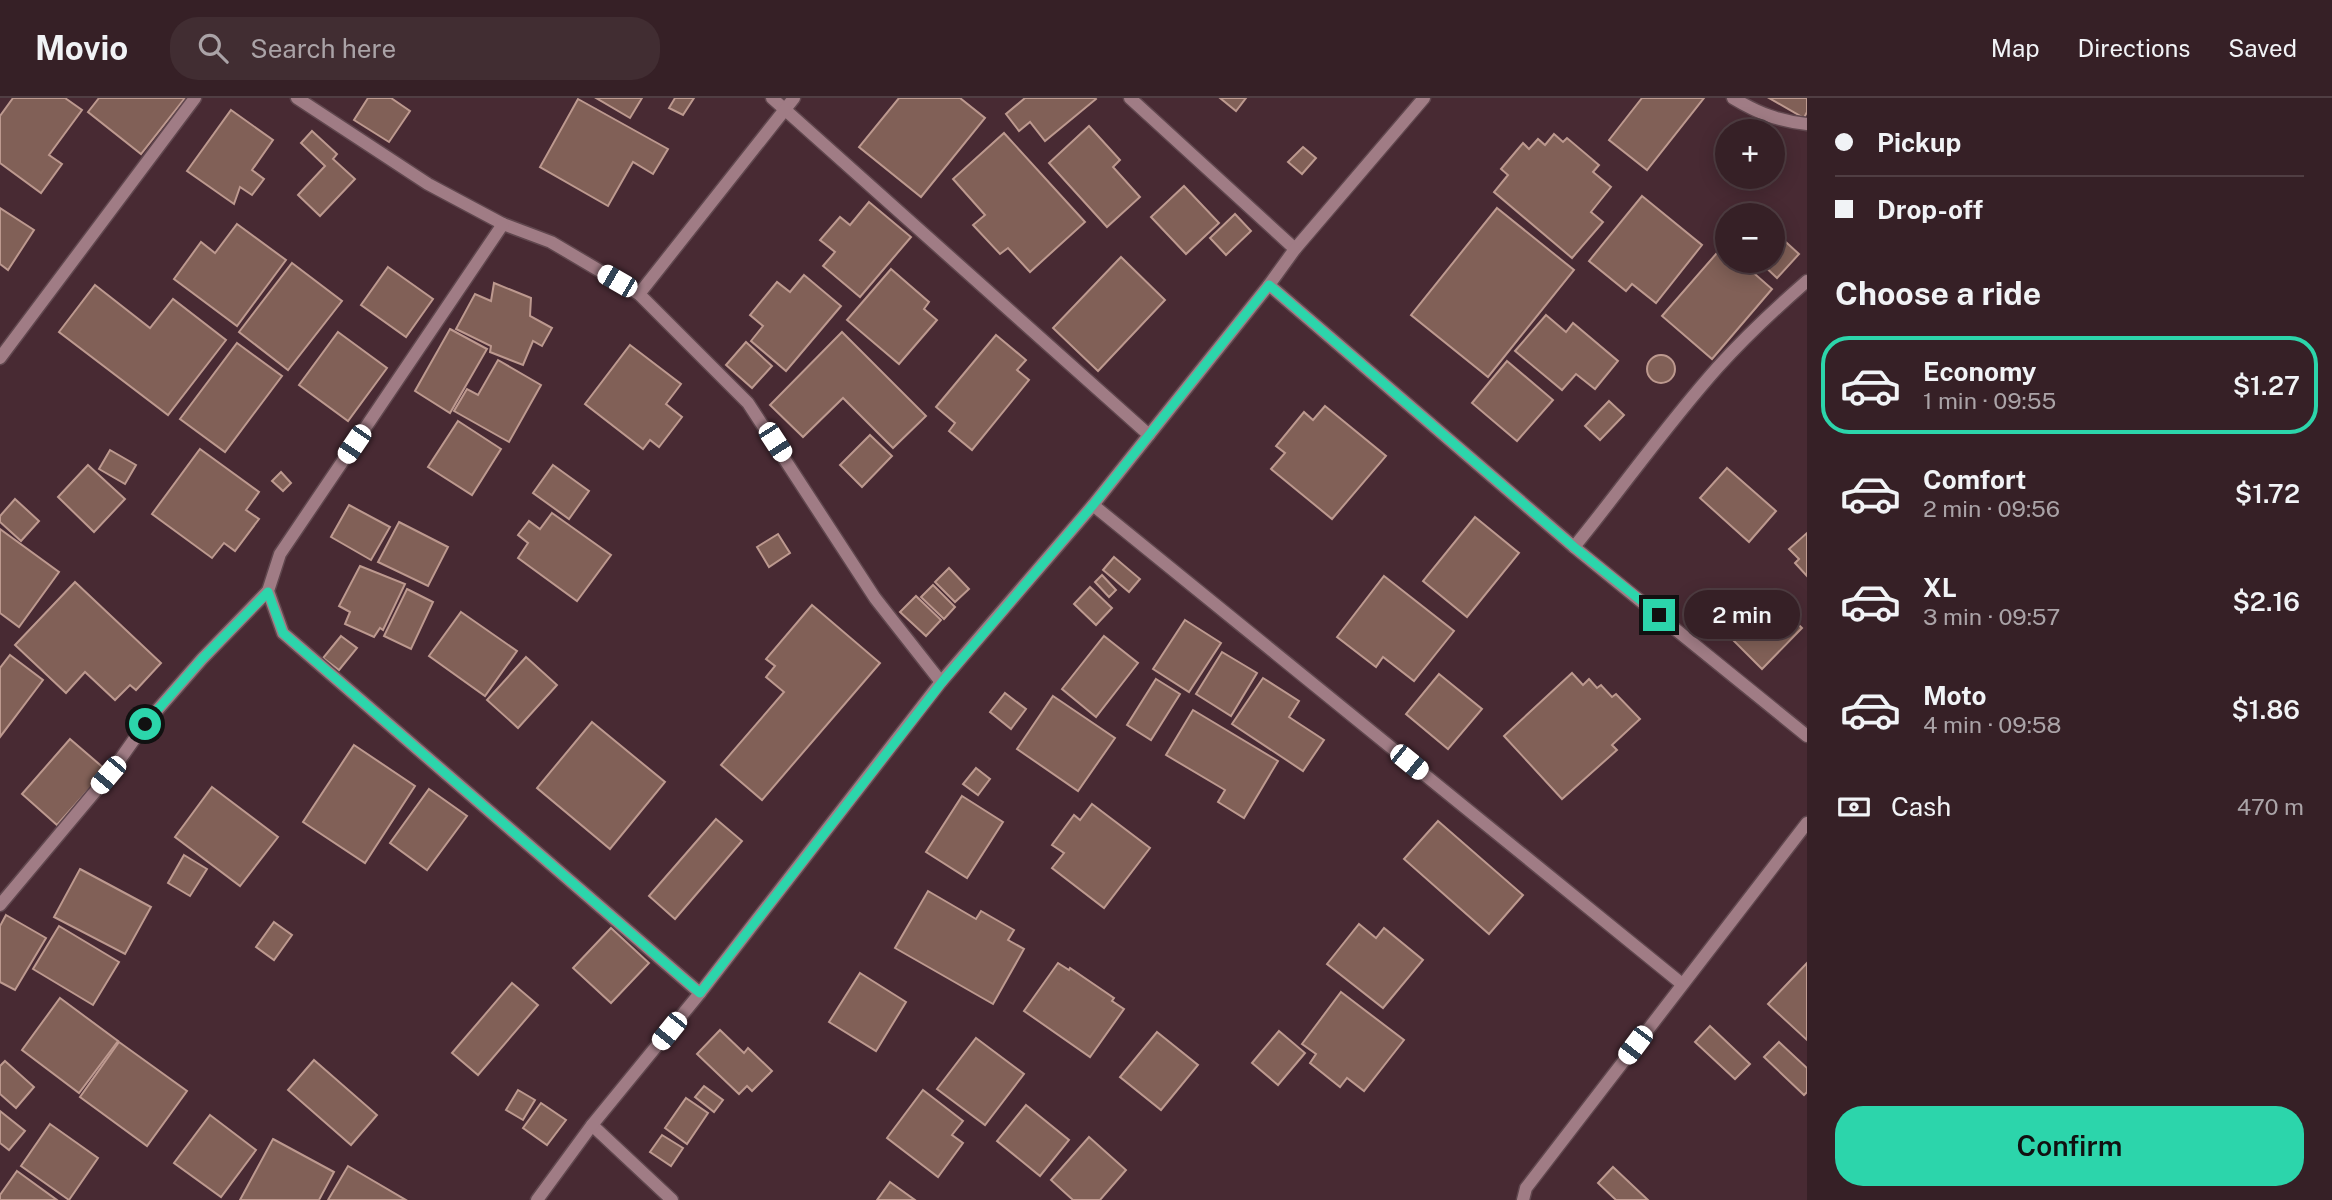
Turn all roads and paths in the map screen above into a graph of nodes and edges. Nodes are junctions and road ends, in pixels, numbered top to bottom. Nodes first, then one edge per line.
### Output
1 (195, 98) edge
2 (297, 98) edge
3 (772, 98) edge
4 (1130, 98) edge
5 (1424, 98) edge
6 (1733, 98) edge
7 (790, 103) edge
8 (1807, 124) edge
9 (503, 224) junction
10 (1295, 249) junction
11 (1807, 281) edge
12 (1269, 285) junction
13 (639, 294) junction
14 (0, 358) edge
15 (1149, 435) junction
16 (1093, 505) junction
17 (1574, 547) junction
18 (268, 592) junction
19 (942, 682) junction
20 (1807, 736) edge
21 (1807, 823) edge
22 (0, 905) edge
23 (1682, 984) junction
24 (700, 993) junction
25 (592, 1125) junction
26 (537, 1200) edge
27 (672, 1200) edge
28 (1523, 1200) edge

1 - 14 street
2 - 9 street
3 - 7 street
4 - 10 street
5 - 10 street
6 - 8 street
7 - 13 street
7 - 15 street
9 - 13 street
9 - 18 street
10 - 12 street
11 - 17 street
12 - 15 street
12 - 17 street
13 - 19 street
15 - 16 street
16 - 19 street
16 - 23 street
17 - 20 street
18 - 22 street
18 - 24 street
19 - 24 street
21 - 23 street
23 - 28 street
24 - 25 street
25 - 26 street
25 - 27 street

